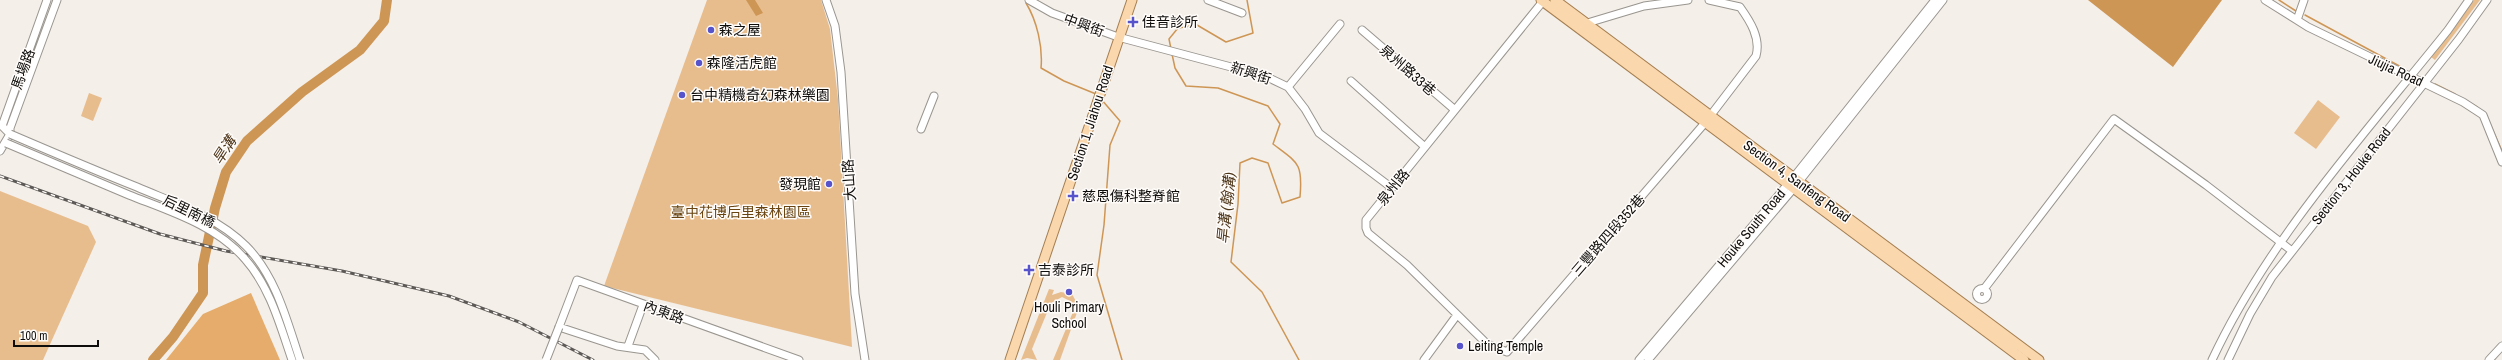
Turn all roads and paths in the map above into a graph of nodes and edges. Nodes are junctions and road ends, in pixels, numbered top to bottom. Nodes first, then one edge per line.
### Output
1 (48, 0) edge
2 (57, 0) edge
3 (826, 0) edge
4 (1029, 0) edge
5 (1132, 0) edge
6 (1208, 0) edge
7 (1543, 0) edge
8 (1555, 0) edge
9 (1688, 0) edge
10 (1709, 0) edge
11 (1935, 0) edge
12 (1943, 0) edge
13 (2265, 0) edge
14 (2304, 0) edge
15 (2469, 0) edge
16 (2487, 0) edge
17 (1931, 10) junction
18 (1242, 13) dead end
19 (2297, 20) junction
20 (1340, 24) dead end
21 (1583, 26) junction
22 (1362, 30) dead end
23 (1118, 37) junction
24 (2410, 77) junction
25 (1351, 81) dead end
26 (2423, 83) junction
27 (1288, 87) junction
28 (934, 96) dead end
29 (1455, 110) junction
30 (1707, 120) junction
31 (921, 129) dead end
32 (0, 131) edge
33 (10, 134) junction
34 (3, 143) edge
35 (1425, 147) junction
36 (0, 151) edge
37 (2502, 162) edge
38 (1793, 184) junction
39 (1392, 188) junction
40 (2280, 242) junction
41 (2292, 251) junction
42 (643, 305) junction
43 (1971, 309) junction
44 (1457, 315) junction
45 (1964, 317) junction
46 (559, 327) junction
47 (628, 346) junction
48 (2502, 346) edge
49 (1507, 352) joint
50 (292, 360) edge
51 (300, 360) edge
52 (546, 360) edge
53 (655, 360) edge
54 (799, 360) edge
55 (865, 360) edge
56 (1010, 360) edge
57 (1424, 360) edge
58 (1639, 360) edge
59 (1648, 360) edge
60 (2024, 360) edge
61 (2039, 360) edge
62 (2212, 360) edge
63 (2228, 360) edge
64 (2489, 360) edge

1 - 33 street, 馬場路
2 - 33 street, 馬場路
3 - 55 street, 大山路
4 - 23 street, 中興街
5 - 23 main road, Section 1, Jiahou Road
6 - 18 street
7 - 21 main road, Section 4, Sanfeng Road
7 - 29 street, 泉州路
8 - 21 main road, Section 4, Sanfeng Road
9 - 21 street
10 - 30 street, 三豐路四段352巷
11 - 17 street, Houke South Road
12 - 17 street, Houke South Road
13 - 19 street, Jiujia Road
14 - 19 street
15 - 24 street, Section 3, Houke Road
16 - 26 street, Section 3, Houke Road
17 - 38 street, Houke South Road
19 - 24 street, Jiujia Road
20 - 27 street
21 - 30 main road, Section 4, Sanfeng Road
22 - 29 street, 泉州路33巷
23 - 27 street, 新興街
23 - 56 main road, Section 1, Jiahou Road
24 - 26 street, Jiujia Road
24 - 40 street, Section 3, Houke Road
25 - 35 street
26 - 37 street, Jiujia Road
26 - 41 street, Section 3, Houke Road
27 - 39 street, 新興街
28 - 31 street
29 - 35 street, 泉州路
30 - 38 main road, Section 4, Sanfeng Road
30 - 49 street, 三豐路四段352巷
32 - 33 street, 后里南橋
33 - 34 street, 馬場路
33 - 51 street, 后里南橋, bridge
34 - 36 street, 馬場路
34 - 50 street, 后里南橋, bridge
35 - 39 street, 泉州路
38 - 43 main road, Section 4, Sanfeng Road
38 - 45 main road, Section 4, Sanfeng Road
38 - 58 street, Houke South Road
38 - 59 street, Houke South Road
39 - 44 street, 泉州路
40 - 41 street
40 - 43 street
40 - 62 street, Section 3, Houke Road
41 - 63 street, Section 3, Houke Road
42 - 46 street, 內東路
42 - 47 street
42 - 54 street, 內東路
43 - 45 street
43 - 61 main road, Section 4, Sanfeng Road
44 - 49 street, 泉州路
44 - 57 street
45 - 60 main road, Section 4, Sanfeng Road
46 - 47 street
46 - 52 street, bridge
47 - 53 street
48 - 64 street

